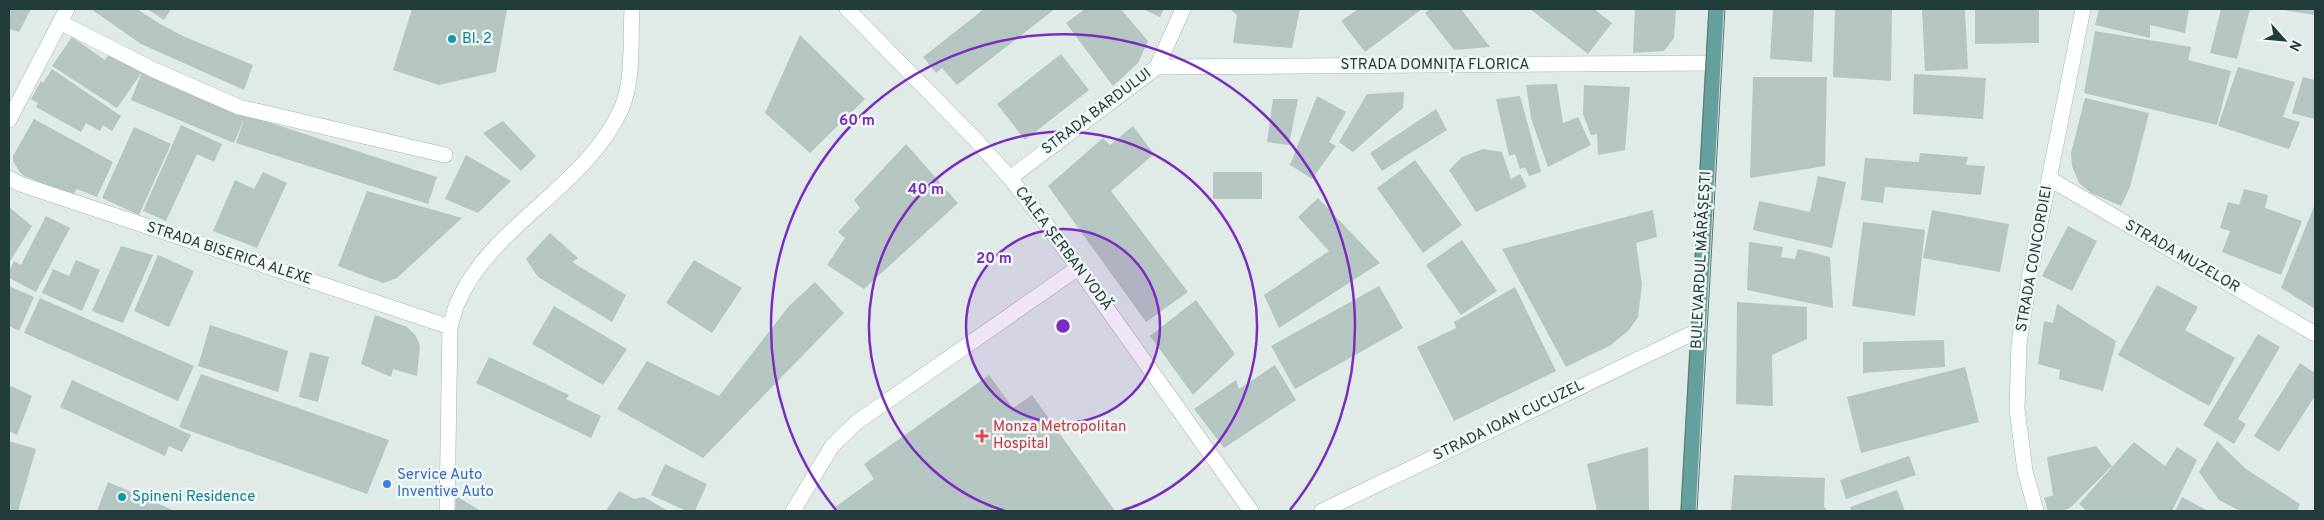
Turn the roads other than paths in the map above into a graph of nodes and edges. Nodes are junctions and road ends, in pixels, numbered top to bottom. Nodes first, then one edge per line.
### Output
1 (632, 9) edge
2 (847, 9) edge
3 (1183, 9) edge
4 (1716, 9) edge
5 (2082, 9) edge
6 (64, 15) edge
7 (1713, 63) junction
8 (1157, 68) junction
9 (9, 120) edge
10 (445, 154) dead end
11 (9, 178) edge
12 (1010, 178) junction
13 (2050, 179) junction
14 (1078, 268) junction
15 (450, 327) junction
16 (1698, 331) junction
17 (2315, 334) edge
18 (447, 511) edge
19 (793, 511) edge
20 (1251, 511) edge
21 (1322, 511) edge
22 (1688, 511) edge
23 (2036, 511) edge

1 - 15 street
2 - 12 street, CALEA ȘERBAN VODĂ
3 - 8 street, STRADA BARDULUI
4 - 7 main road, BULEVARDUL MĂRĂȘEȘTI
5 - 13 street, STRADA CONCORDIEI
6 - 9 street
6 - 10 street
7 - 8 street, STRADA DOMNIȚA FLORICA
7 - 16 main road, BULEVARDUL MĂRĂȘEȘTI
8 - 12 street, STRADA BARDULUI
11 - 15 street, STRADA BISERICA ALEXE
12 - 14 street, CALEA ȘERBAN VODĂ
13 - 17 street, STRADA MUZELOR
13 - 23 street, STRADA CONCORDIEI
14 - 19 street
14 - 20 street, CALEA ȘERBAN VODĂ
15 - 18 street
16 - 21 street, STRADA IOAN CUCUZEL
16 - 22 main road, BULEVARDUL MĂRĂȘEȘTI

